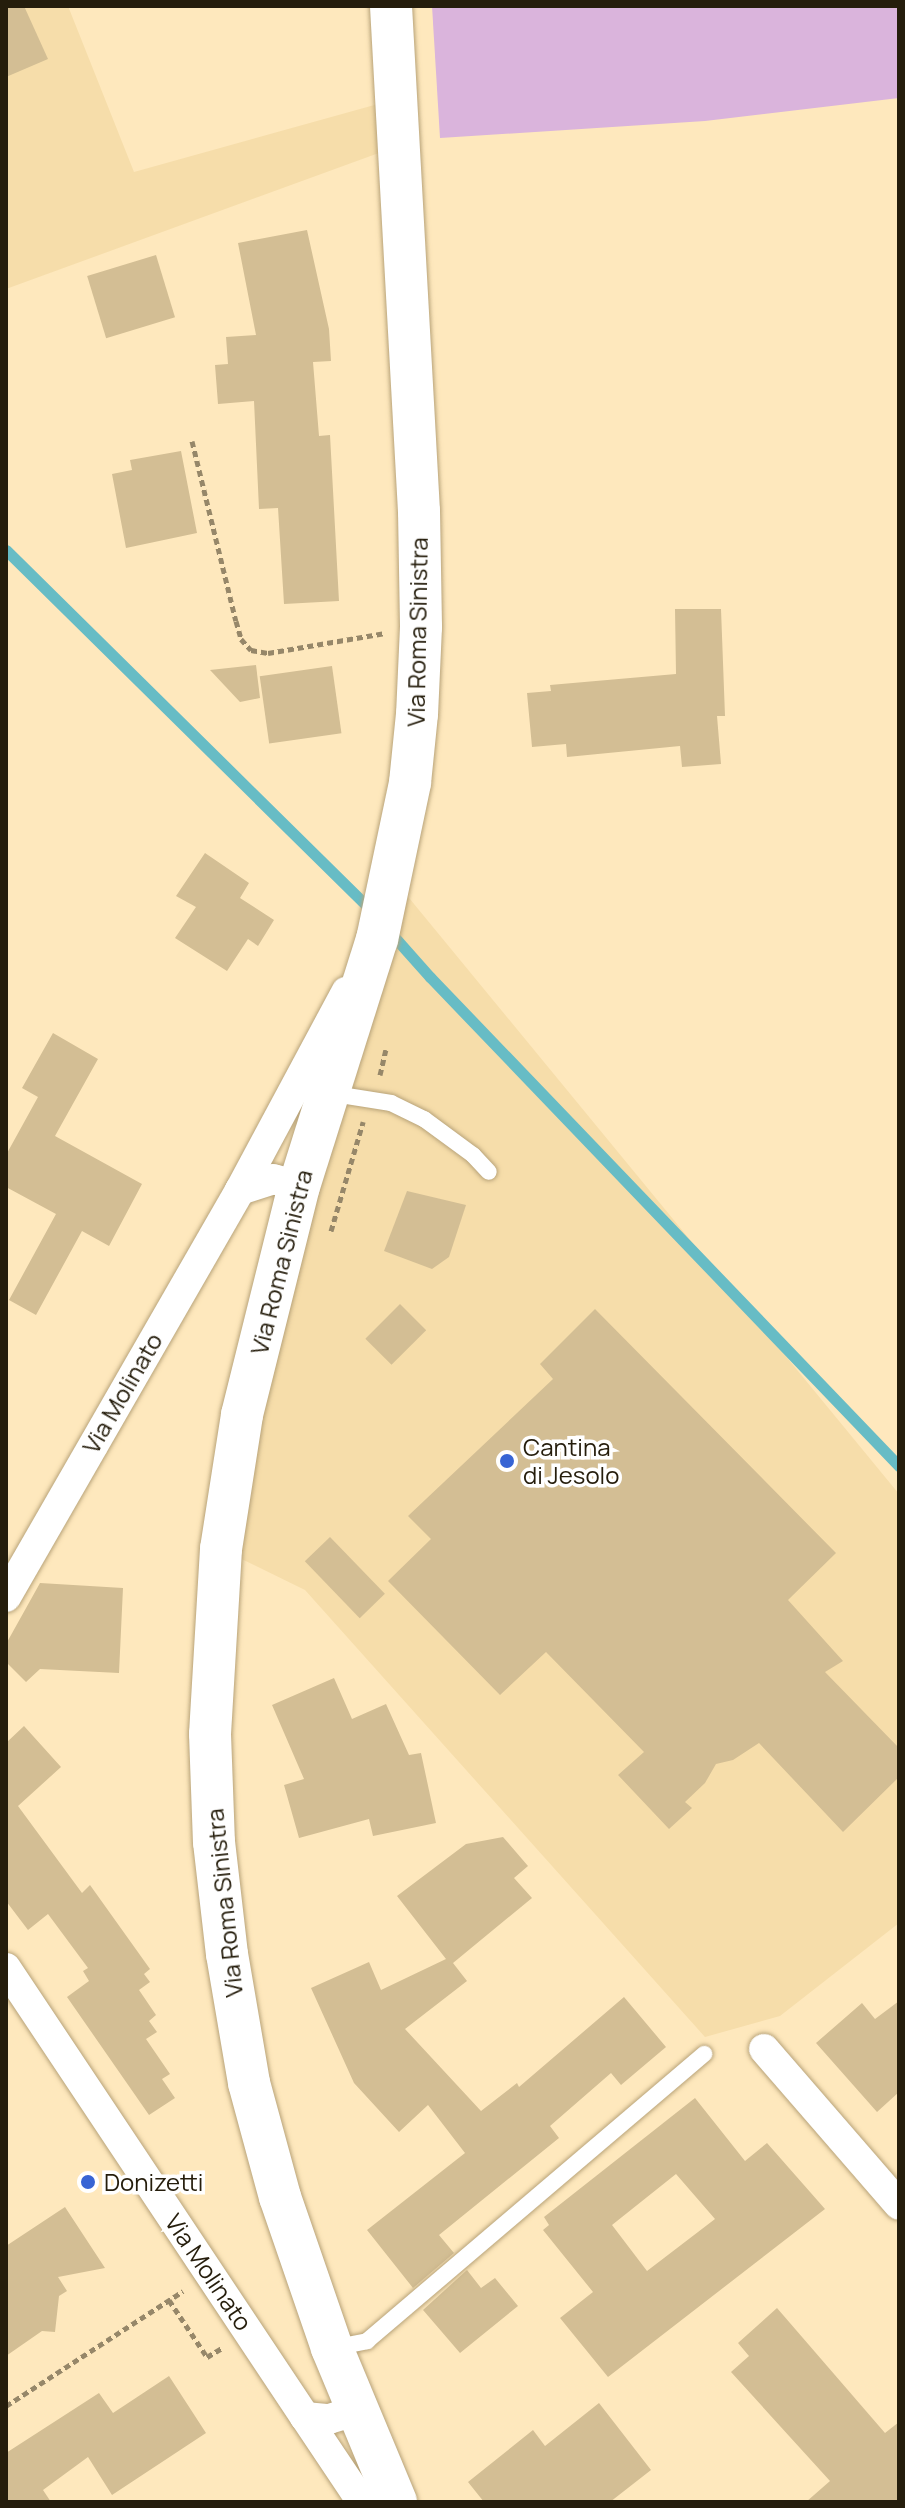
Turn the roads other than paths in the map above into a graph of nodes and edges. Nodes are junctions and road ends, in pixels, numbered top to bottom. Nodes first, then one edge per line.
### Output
1 (391, 6) edge
2 (377, 939) junction
3 (326, 1093) junction
4 (489, 1172) dead end
5 (299, 1186) junction
6 (240, 1190) junction
7 (6, 1597) edge
8 (6, 1968) edge
9 (764, 2049) dead end
10 (704, 2054) dead end
11 (899, 2205) edge
12 (332, 2348) junction
13 (356, 2411) junction
14 (305, 2417) junction
15 (362, 2502) edge
16 (396, 2502) edge

1 - 2 street, Via Roma Sinistra
2 - 3 street, Via Roma Sinistra
2 - 6 street, Via Molinato
3 - 4 lane
3 - 5 street, Via Roma Sinistra
5 - 6 street
5 - 12 street, Via Roma Sinistra
6 - 7 street, Via Molinato
8 - 14 street, Via Molinato
9 - 11 street
10 - 12 lane
12 - 13 street, Via Roma Sinistra
13 - 14 street
13 - 16 street, Via Roma Sinistra
14 - 15 street, Via Molinato

